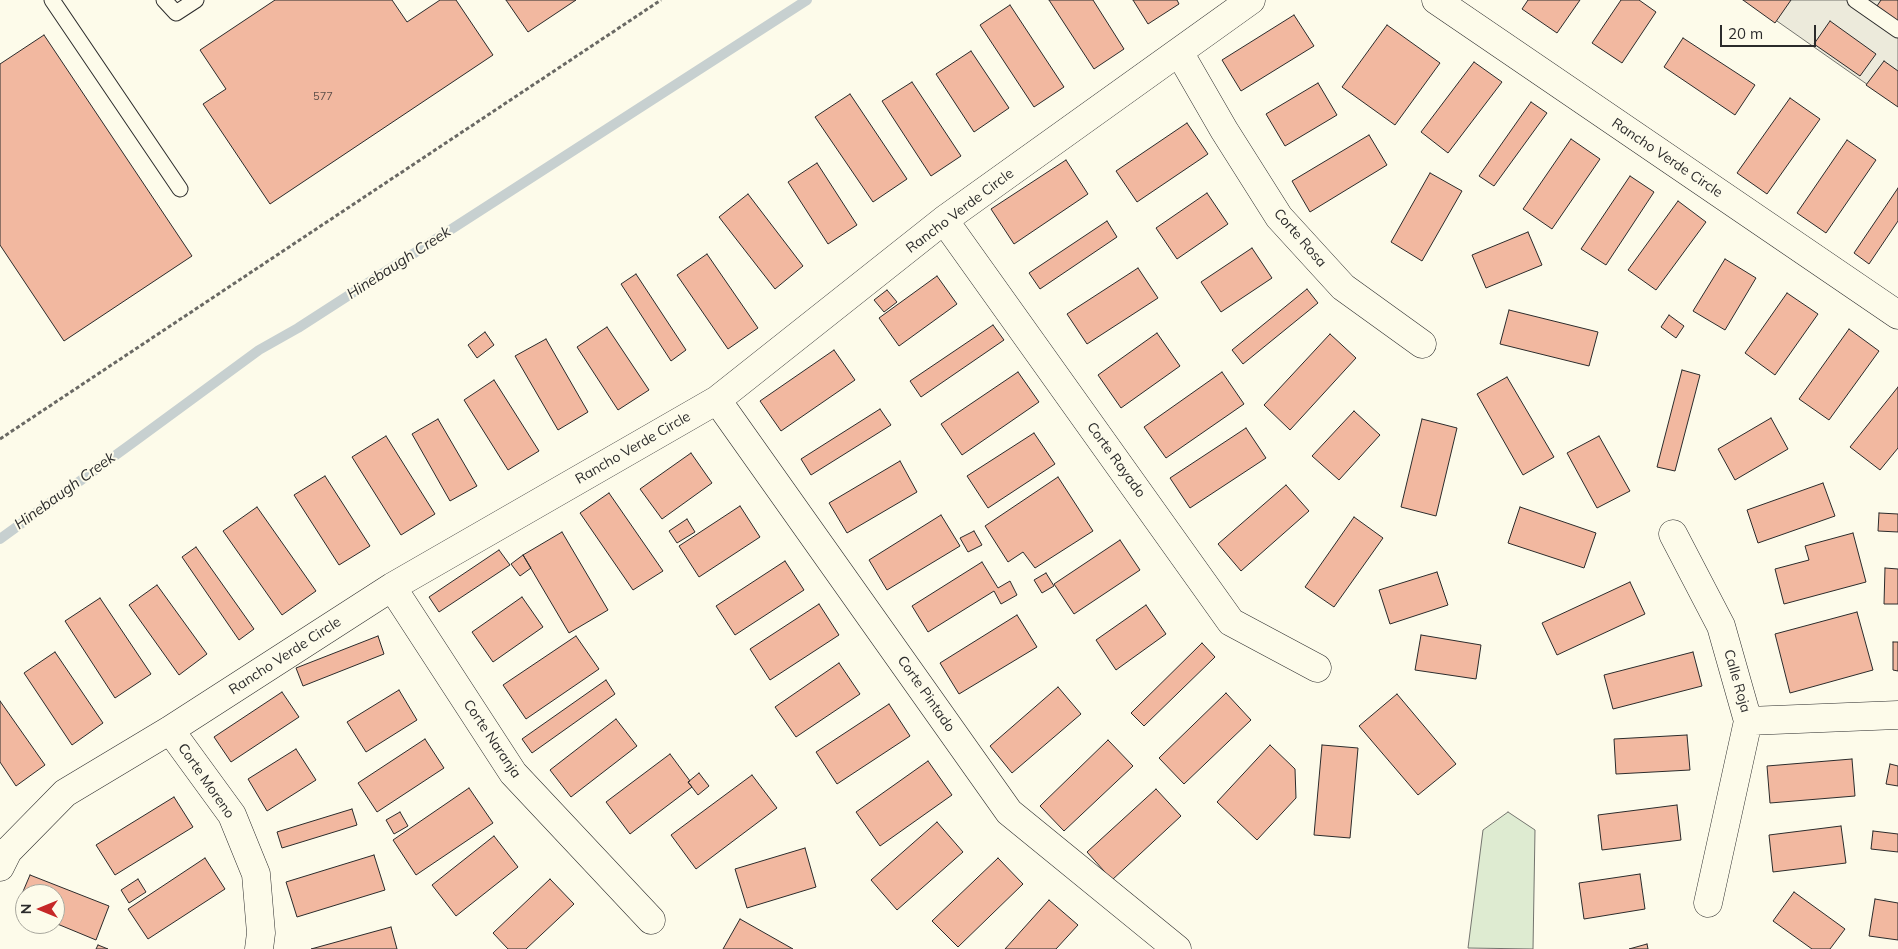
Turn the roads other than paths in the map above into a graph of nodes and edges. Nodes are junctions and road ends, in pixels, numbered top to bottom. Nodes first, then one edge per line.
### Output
1 (52, 0) edge
2 (164, 0) edge
3 (196, 0) edge
4 (1251, 0) edge
5 (1436, 0) edge
6 (1855, 0) edge
7 (1898, 30) edge
8 (1179, 52) junction
9 (180, 189) dead end
10 (944, 220) junction
11 (1898, 315) edge
12 (1422, 344) dead end
13 (718, 400) junction
14 (1673, 534) dead end
15 (392, 587) junction
16 (1317, 668) dead end
17 (1898, 715) edge
18 (1748, 721) junction
19 (170, 730) junction
20 (0, 868) edge
21 (1708, 903) dead end
22 (651, 920) dead end
23 (259, 949) edge
24 (1177, 949) edge

1 - 9 lane
2 - 3 lane
4 - 8 street, Rancho Verde Circle
5 - 11 street, Rancho Verde Circle
6 - 7 lane
8 - 10 street, Rancho Verde Circle
8 - 12 street, Corte Rosa
10 - 13 street, Rancho Verde Circle
10 - 16 street, Corte Rayado
13 - 15 street, Rancho Verde Circle
13 - 24 street, Corte Pintado
14 - 18 street, Calle Roja
15 - 19 street, Rancho Verde Circle
15 - 22 street, Corte Naranja
17 - 18 street, Calle Roja
18 - 21 street
19 - 20 street, Rancho Verde Circle
19 - 23 street, Corte Moreno

